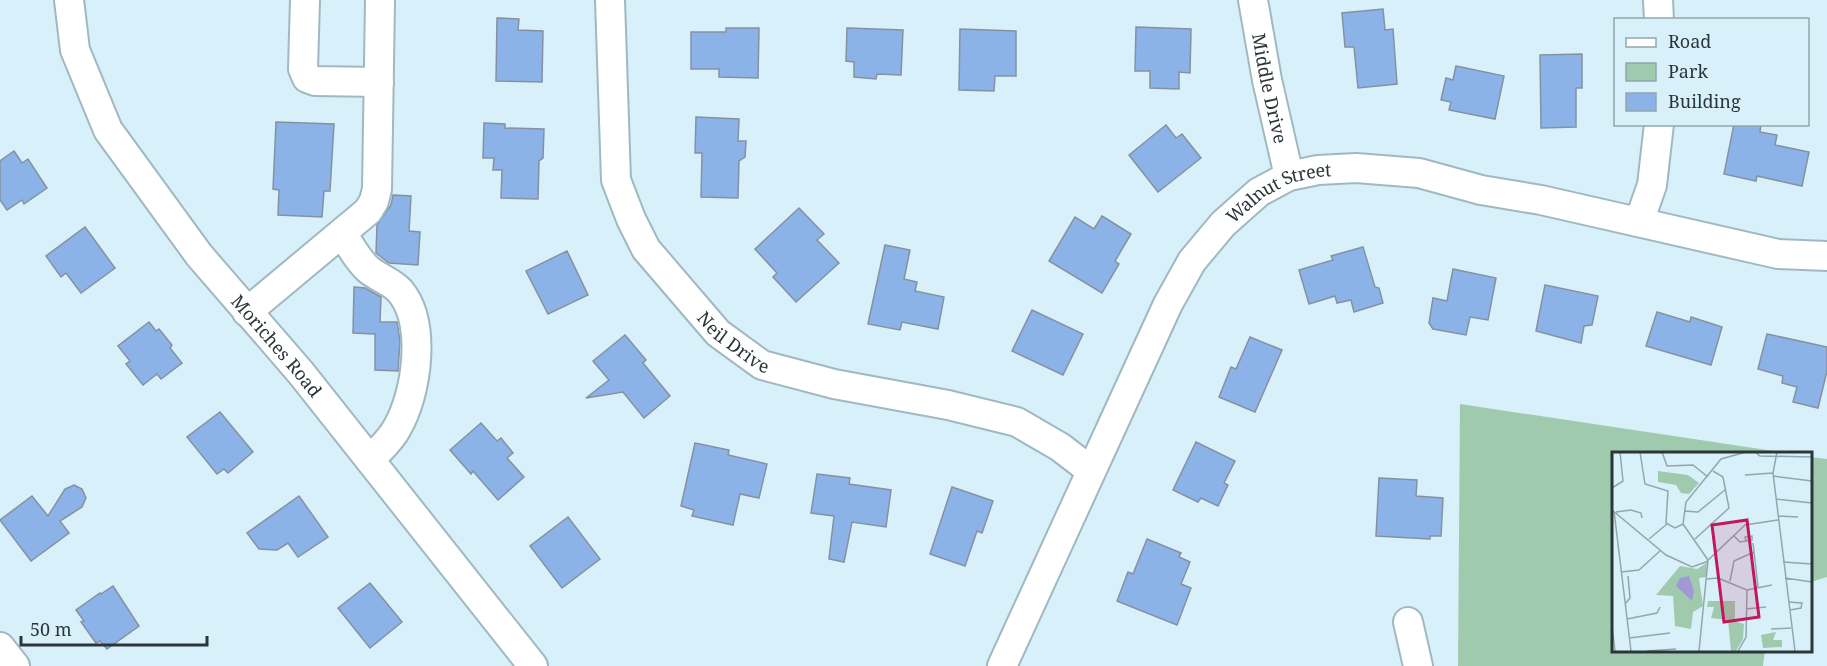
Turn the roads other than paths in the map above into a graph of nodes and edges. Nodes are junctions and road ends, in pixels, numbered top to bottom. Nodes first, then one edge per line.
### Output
1 (69, 0) edge
2 (305, 0) edge
3 (380, 0) edge
4 (610, 0) edge
5 (1253, 0) edge
6 (1658, 0) edge
7 (1659, 18) edge
8 (379, 82) junction
9 (1659, 126) edge
10 (1289, 176) junction
11 (1639, 222) junction
12 (342, 233) junction
13 (1827, 256) edge
14 (247, 312) junction
15 (370, 460) junction
16 (1090, 470) junction
17 (1408, 622) dead end
18 (0, 647) edge
19 (15, 666) edge
20 (533, 666) edge
21 (1002, 666) edge
22 (1418, 666) edge

1 - 14 street, Moriches Road
2 - 8 street
3 - 8 street
4 - 16 street, Neil Drive
5 - 10 street, Middle Drive
6 - 7 street
8 - 12 street
9 - 11 street
10 - 11 street, Walnut Street
10 - 16 street, Walnut Street
11 - 13 street, Walnut Street
12 - 14 street
12 - 15 street
14 - 15 street, Moriches Road
15 - 20 street, Moriches Road
16 - 21 street, Walnut Street
17 - 22 street
18 - 19 street

